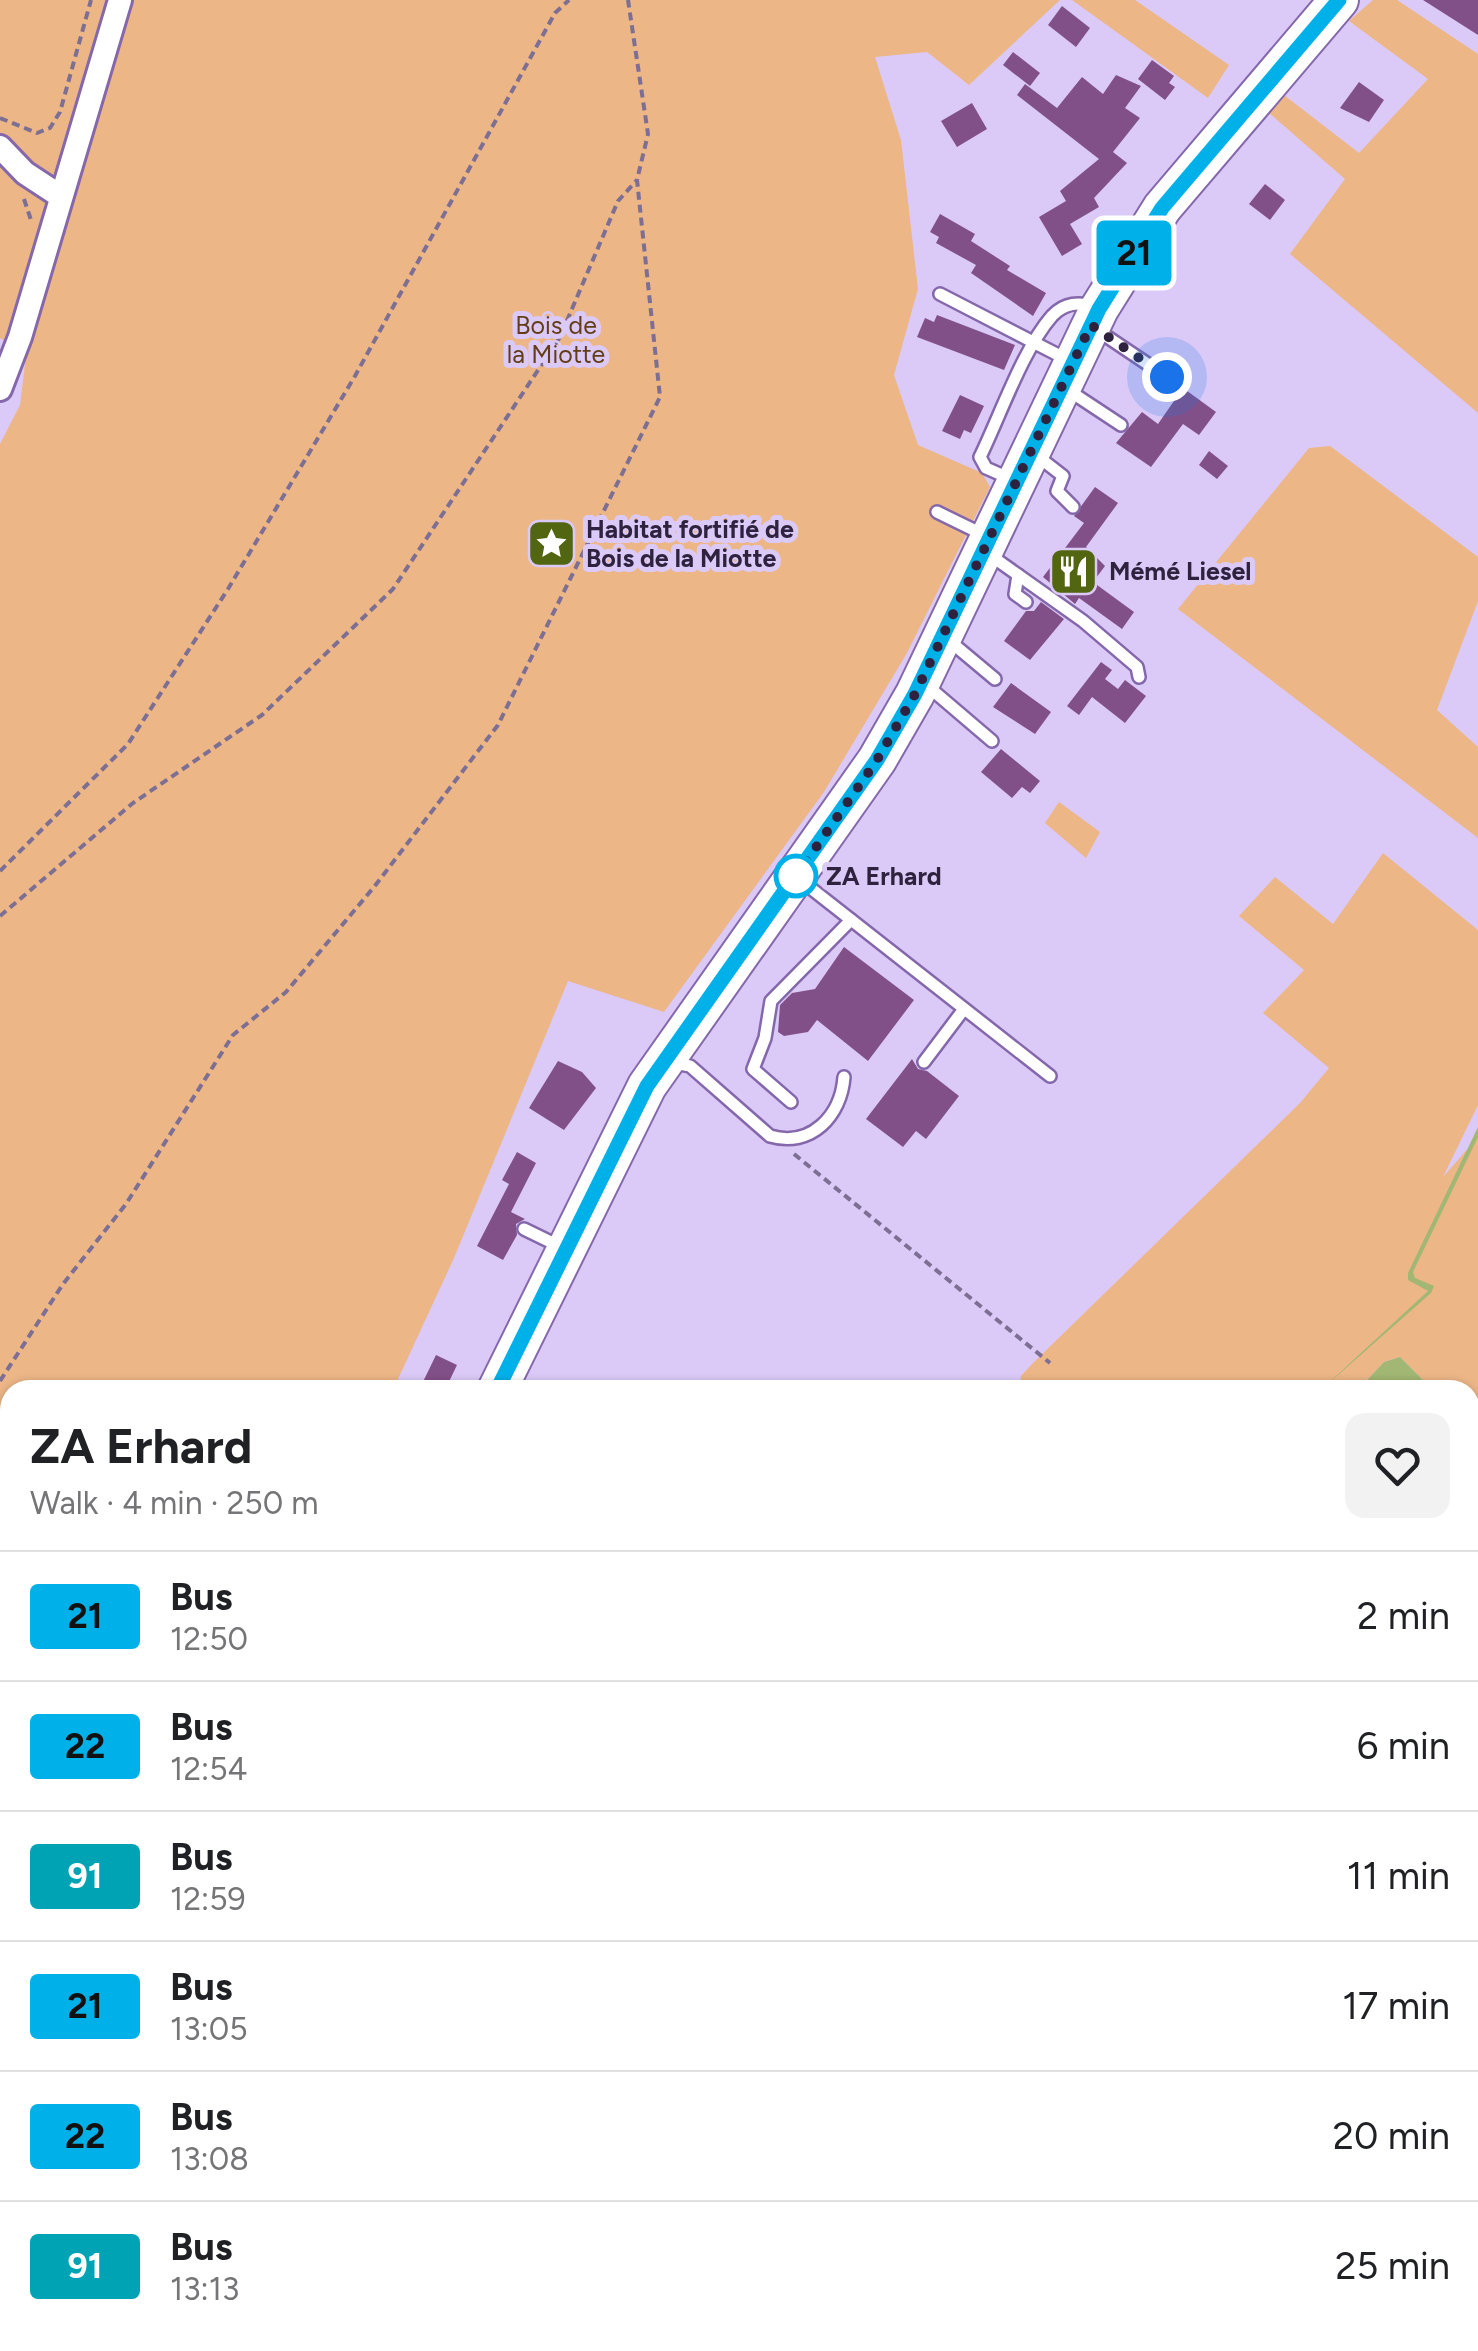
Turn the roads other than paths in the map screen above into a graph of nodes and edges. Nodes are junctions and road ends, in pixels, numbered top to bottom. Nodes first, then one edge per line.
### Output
1 (120, 0) edge
2 (1339, 0) edge
3 (0, 147) edge
4 (60, 196) junction
5 (940, 294) dead end
6 (1095, 317) junction
7 (1036, 342) junction
8 (1066, 374) junction
9 (1160, 387) dead end
10 (0, 389) edge
11 (1121, 426) dead end
12 (1021, 465) junction
13 (1073, 507) dead end
14 (937, 512) dead end
15 (985, 543) junction
16 (1018, 575) junction
17 (1026, 602) dead end
18 (943, 636) junction
19 (1139, 677) dead end
20 (995, 679) dead end
21 (921, 680) junction
22 (992, 741) dead end
23 (796, 876) junction
24 (852, 920) junction
25 (964, 1009) junction
26 (665, 1061) junction
27 (924, 1062) dead end
28 (1050, 1076) dead end
29 (844, 1078) dead end
30 (791, 1102) dead end
31 (524, 1229) dead end
32 (565, 1249) junction
33 (502, 1380) edge

1 - 4 street
2 - 6 main road
3 - 4 street
4 - 10 street
5 - 7 lane
6 - 7 lane
6 - 8 main road
6 - 9 lane
7 - 8 lane
7 - 12 lane
8 - 11 lane
8 - 12 main road
12 - 13 lane
12 - 15 main road
14 - 15 lane
15 - 16 lane
15 - 18 main road
16 - 17 lane
16 - 19 lane
18 - 20 lane
18 - 21 main road
21 - 22 lane
21 - 23 main road
23 - 24 lane
23 - 26 main road
24 - 25 lane
24 - 30 lane
25 - 27 lane
25 - 28 lane
26 - 29 lane
26 - 32 main road
31 - 32 lane
32 - 33 main road

